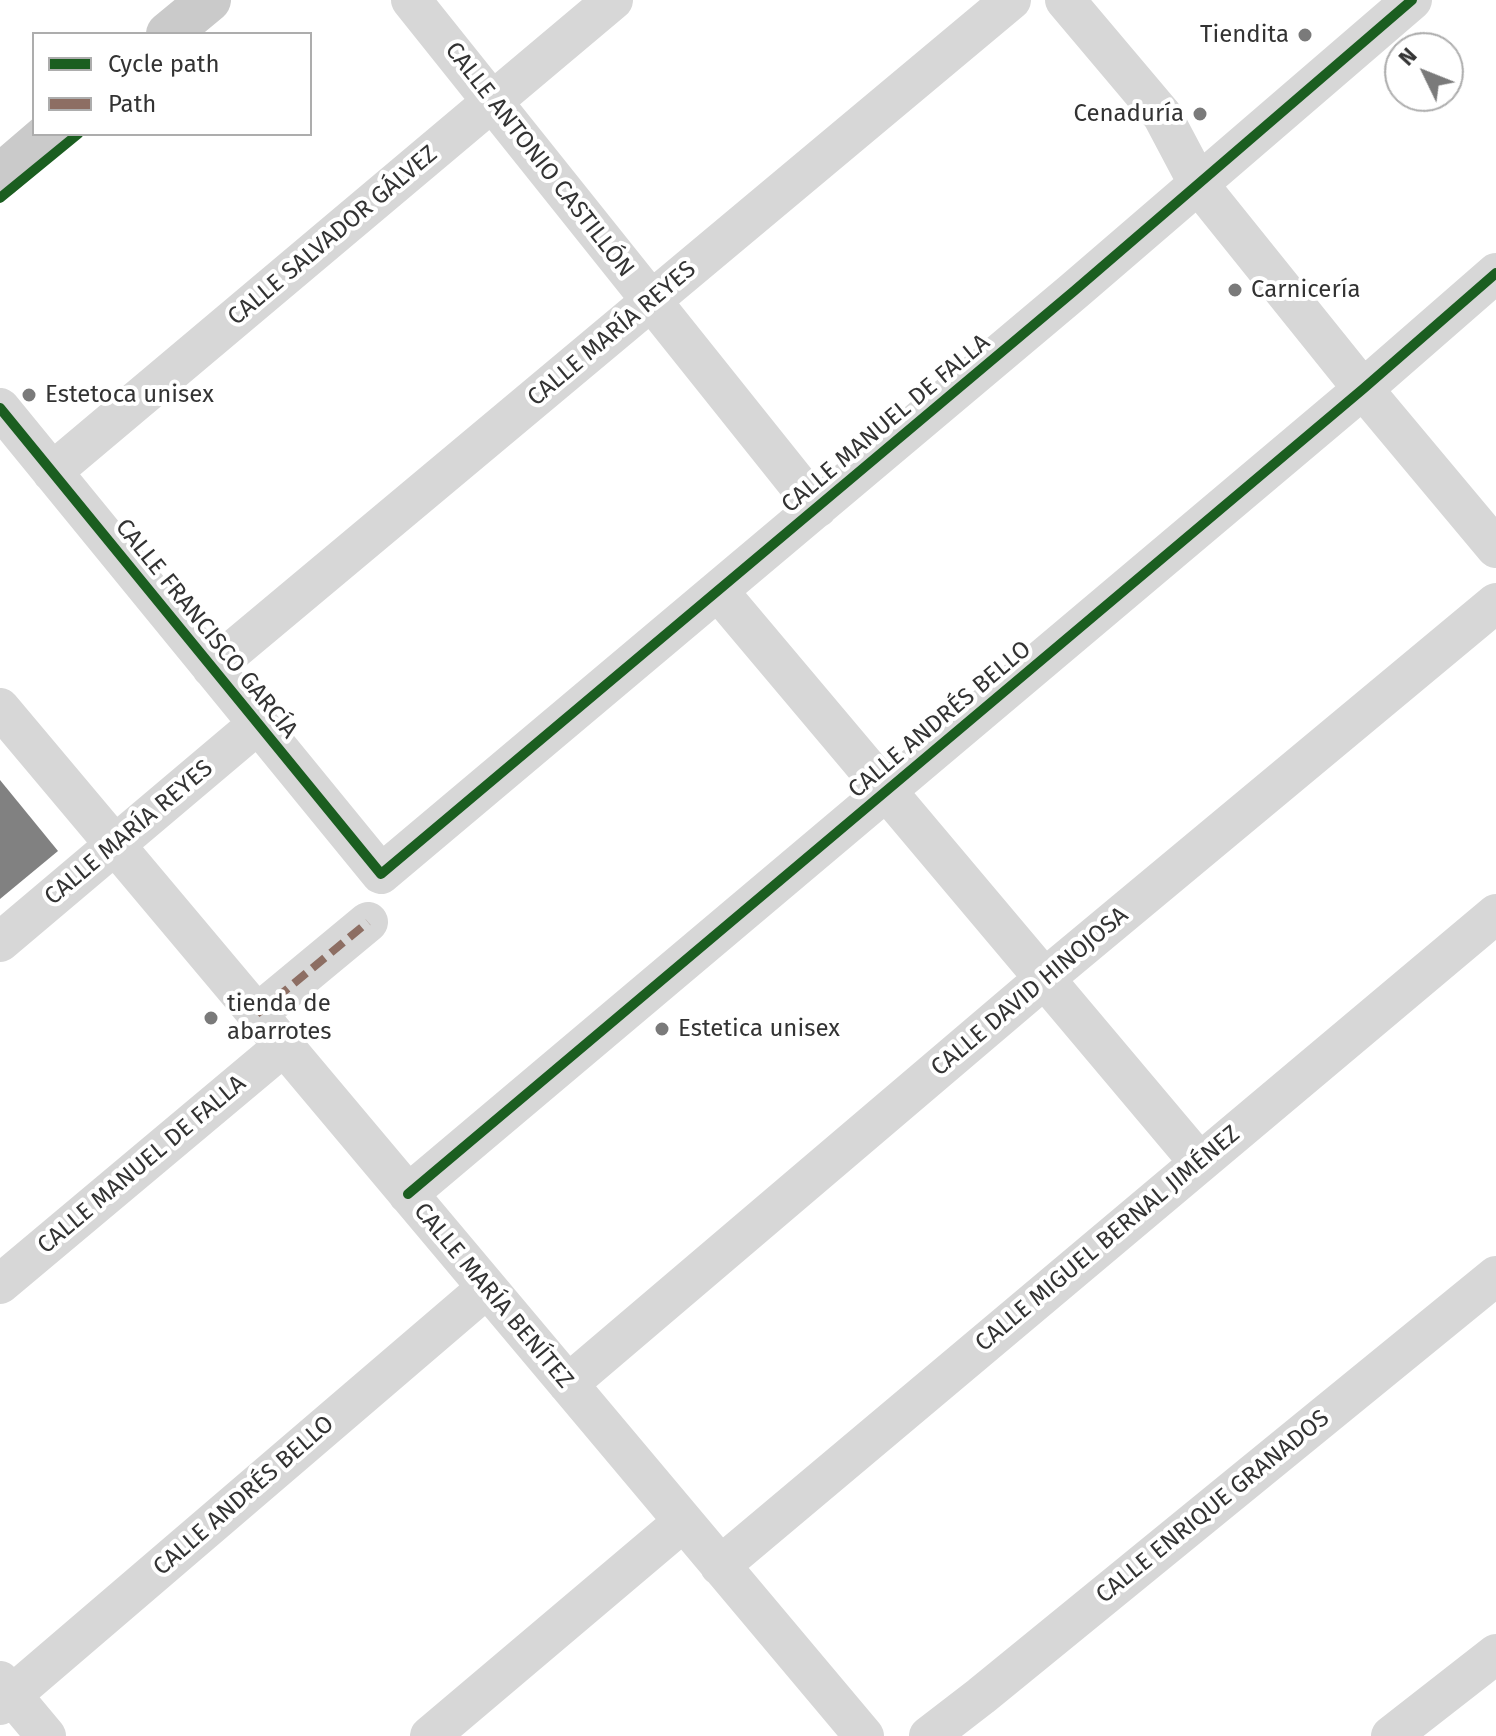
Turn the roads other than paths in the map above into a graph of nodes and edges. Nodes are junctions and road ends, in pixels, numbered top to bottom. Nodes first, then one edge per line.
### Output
1 (209, 0) edge
2 (411, 0) edge
3 (613, 0) edge
4 (1011, 0) edge
5 (1065, 0) edge
6 (1412, 0) edge
7 (170, 32) edge
8 (494, 101) junction
9 (47, 136) edge
10 (0, 176) edge
11 (1199, 185) junction
12 (1496, 273) edge
13 (651, 301) junction
14 (1363, 389) junction
15 (0, 408) edge
16 (52, 472) junction
17 (817, 508) junction
18 (1496, 548) edge
19 (718, 591) junction
20 (1496, 603) edge
21 (212, 668) junction
22 (0, 708) edge
23 (258, 724) junction
24 (886, 791) junction
25 (115, 845) junction
26 (381, 874) joint
27 (1496, 914) edge
28 (368, 922) dead end
29 (0, 942) edge
30 (1044, 979) junction
31 (257, 1014) junction
32 (284, 1046) junction
33 (1199, 1162) junction
34 (408, 1194) junction
35 (1496, 1276) edge
36 (0, 1284) edge
37 (487, 1288) junction
38 (568, 1384) junction
39 (683, 1522) junction
40 (720, 1566) junction
41 (1496, 1654) edge
42 (4, 1693) edge
43 (46, 1736) edge
44 (430, 1736) edge
45 (864, 1736) edge
46 (929, 1736) edge
47 (1391, 1736) edge

1 - 7 main road
2 - 8 street, CALLE ANTONIO CASTILLÓN
3 - 8 street, CALLE SALVADOR GÁLVEZ
4 - 13 street, CALLE MARÍA REYES
5 - 11 street
6 - 11 street, CALLE MANUEL DE FALLA
8 - 13 street, CALLE ANTONIO CASTILLÓN
8 - 16 street, CALLE SALVADOR GÁLVEZ
9 - 10 main road
11 - 14 street
11 - 17 street, CALLE MANUEL DE FALLA
12 - 14 street, CALLE ANDRÉS BELLO
13 - 17 street, CALLE ANTONIO CASTILLÓN
13 - 21 street, CALLE MARÍA REYES
14 - 18 street
14 - 24 street, CALLE ANDRÉS BELLO
15 - 16 street, CALLE FRANCISCO GARCÍA
16 - 21 street, CALLE FRANCISCO GARCÍA
17 - 19 street, CALLE MANUEL DE FALLA
19 - 24 street
19 - 26 street, CALLE MANUEL DE FALLA
20 - 30 street, CALLE DAVID HINOJOSA
21 - 23 street, CALLE FRANCISCO GARCÍA
22 - 25 street, CALLE MARÍA BENÍTEZ
23 - 25 street, CALLE MARÍA REYES
23 - 26 street, CALLE FRANCISCO GARCÍA
24 - 30 street
24 - 34 street, CALLE ANDRÉS BELLO
25 - 29 street, CALLE MARÍA REYES
25 - 31 street, CALLE MARÍA BENÍTEZ
27 - 33 street, CALLE MIGUEL BERNAL JIMÉNEZ
28 - 31 street
30 - 33 street
30 - 38 street, CALLE DAVID HINOJOSA
31 - 32 street, CALLE MARÍA BENÍTEZ
32 - 34 street, CALLE MARÍA BENÍTEZ
32 - 36 street, CALLE MANUEL DE FALLA
33 - 40 street, CALLE MIGUEL BERNAL JIMÉNEZ
34 - 37 street, CALLE MARÍA BENÍTEZ
35 - 46 street, CALLE ENRIQUE GRANADOS
37 - 38 street, CALLE MARÍA BENÍTEZ
37 - 42 street, CALLE ANDRÉS BELLO
38 - 39 street, CALLE MARÍA BENÍTEZ
39 - 40 street, CALLE MARÍA BENÍTEZ
39 - 44 street
40 - 45 street, CALLE MARÍA BENÍTEZ
41 - 47 street
42 - 43 street

